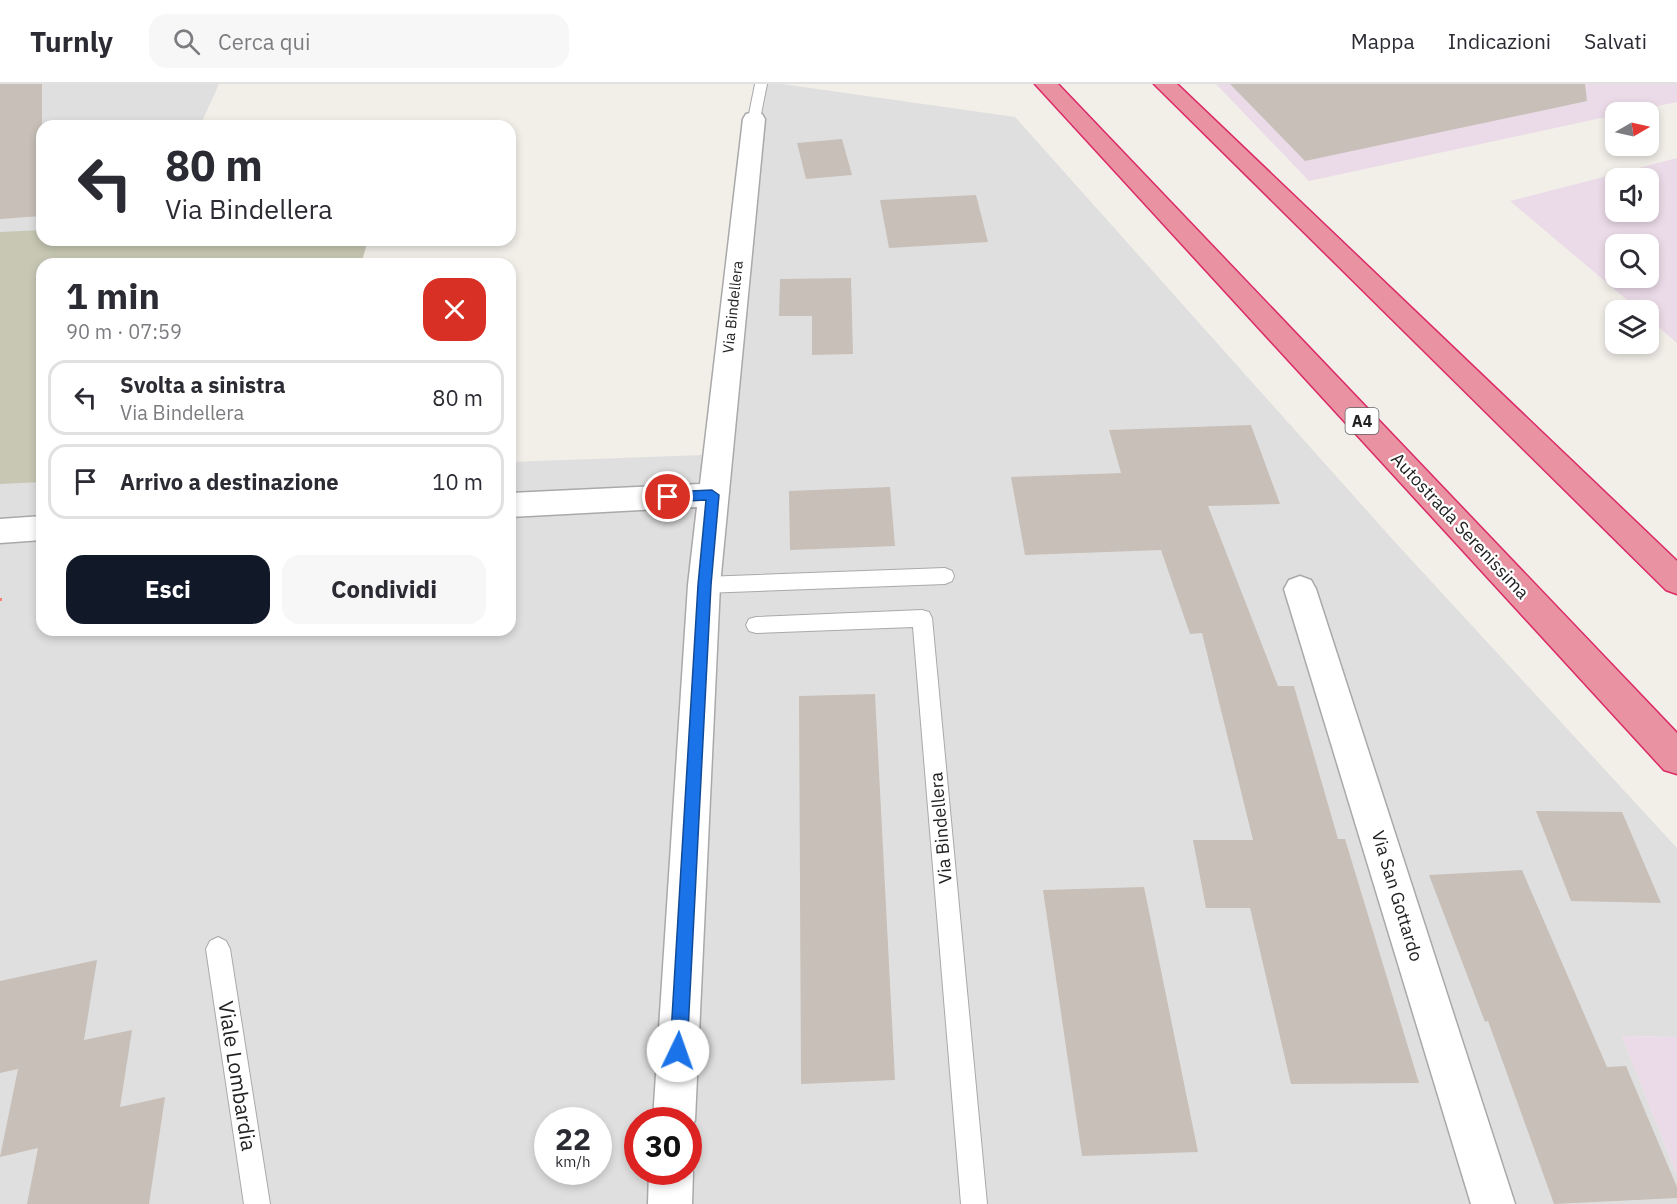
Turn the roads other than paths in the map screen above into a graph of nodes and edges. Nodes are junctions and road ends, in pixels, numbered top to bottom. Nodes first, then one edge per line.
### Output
1 (761, 84) edge
2 (1046, 84) edge
3 (1165, 84) edge
4 (754, 119) joint
5 (712, 495) junction
6 (516, 505) edge
7 (36, 528) edge
8 (0, 531) edge
9 (945, 576) dead end
10 (1677, 581) edge
11 (704, 585) junction
12 (1300, 589) dead end
13 (756, 625) dead end
14 (1677, 758) edge
15 (218, 949) dead end
16 (675, 1107) edge
17 (671, 1185) edge
18 (257, 1204) edge
19 (670, 1204) edge
20 (974, 1204) edge
21 (1493, 1204) edge

1 - 4 lane
2 - 14 highway, Autostrada Serenissima / A4
3 - 10 highway
4 - 5 street, Via Bindellera
5 - 6 street
5 - 11 street, Via Bindellera
7 - 8 street
9 - 11 lane
11 - 16 street, Via Bindellera
12 - 21 street, Via San Gottardo
13 - 20 lane, Via Bindellera
15 - 18 lane, Viale Lombardia
17 - 19 street

